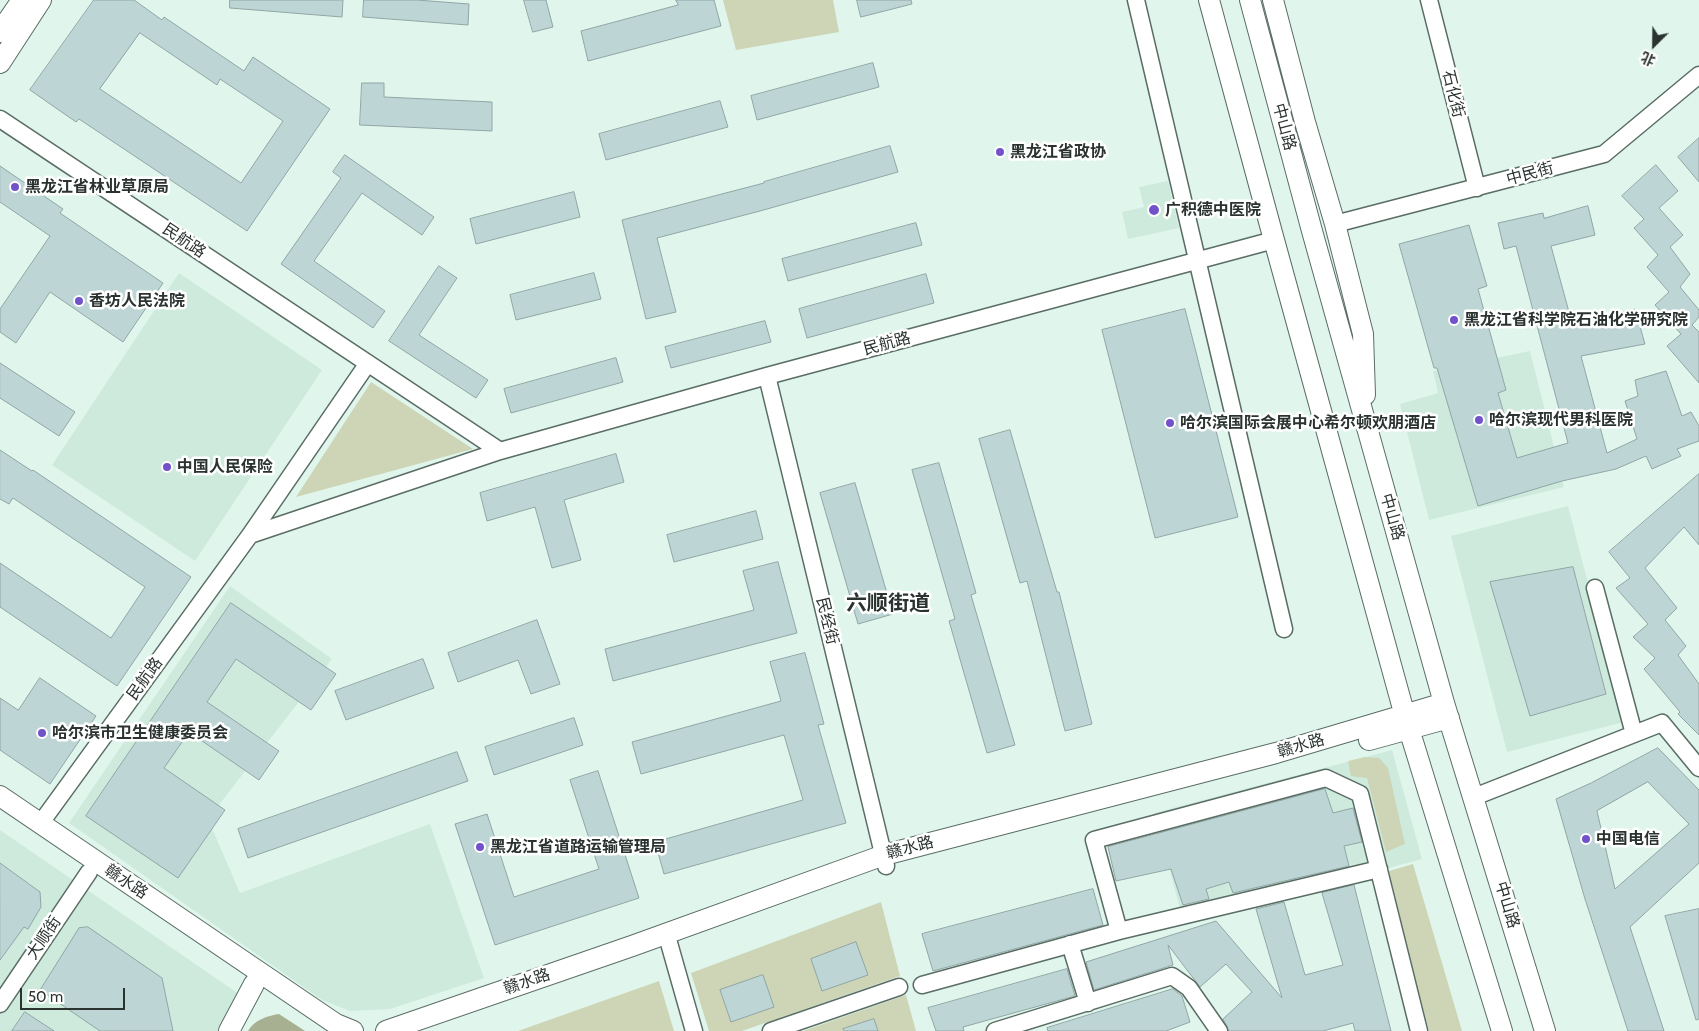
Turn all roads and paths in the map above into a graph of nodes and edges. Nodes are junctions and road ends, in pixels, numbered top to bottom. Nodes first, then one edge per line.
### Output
1 (22, 0) edge
2 (41, 0) edge
3 (1136, 0) edge
4 (1209, 0) edge
5 (1250, 0) edge
6 (1273, 0) edge
7 (1429, 0) edge
8 (0, 32) edge
9 (0, 63) edge
10 (1699, 75) edge
11 (0, 119) edge
12 (1477, 188) junction
13 (1335, 224) junction
14 (1274, 240) junction
15 (1196, 261) junction
16 (368, 363) junction
17 (767, 376) junction
18 (1365, 420) junction
19 (500, 451) junction
20 (250, 535) junction
21 (1595, 588) dead end
22 (1284, 629) dead end
23 (1447, 711) junction
24 (1407, 723) junction
25 (1634, 734) junction
26 (1699, 768) edge
27 (0, 796) edge
28 (1474, 796) junction
29 (0, 812) edge
30 (40, 824) junction
31 (885, 860) junction
32 (1379, 869) junction
33 (89, 872) junction
34 (1119, 931) junction
35 (669, 943) junction
36 (1070, 944) junction
37 (254, 984) junction
38 (922, 985) dead end
39 (899, 986) dead end
40 (1088, 1003) junction
41 (0, 1004) edge
42 (229, 1031) edge
43 (332, 1031) edge
44 (353, 1031) edge
45 (386, 1031) edge
46 (417, 1031) edge
47 (694, 1031) edge
48 (770, 1031) edge
49 (995, 1031) edge
50 (1219, 1031) edge
51 (1419, 1031) edge
52 (1502, 1031) edge
53 (1545, 1031) edge

1 - 8 main road
2 - 9 main road
3 - 15 street
4 - 14 main road
5 - 18 main road, 中山路
6 - 13 main road
7 - 12 street, 石化街
10 - 12 street, 中民街
11 - 16 street, 民航路
12 - 13 street, 中民街
13 - 18 main road
14 - 15 street, 民航路
14 - 24 main road
15 - 17 street, 民航路
15 - 22 street
16 - 19 street, 民航路
16 - 20 street, 民航路
17 - 19 street, 民航路
17 - 31 street, 民经街
18 - 23 main road, 中山路
19 - 20 street, 民航路
20 - 30 street, 民航路
21 - 25 street
23 - 24 main road, 赣水路
23 - 28 main road, 中山路
24 - 31 main road, 赣水路
24 - 52 main road
25 - 26 street
25 - 28 street
27 - 30 main road, 赣水路
28 - 53 main road, 中山路
29 - 33 main road, 赣水路
30 - 44 main road, 赣水路
31 - 35 main road, 赣水路
31 - 45 main road, 赣水路
32 - 34 street
32 - 34 street
32 - 51 street
33 - 37 main road, 赣水路
33 - 41 street, 大顺街
34 - 36 street
35 - 46 main road, 赣水路
35 - 47 street
36 - 38 street
36 - 40 street
37 - 42 main road
37 - 43 main road, 赣水路
39 - 48 street
40 - 49 street
40 - 50 street

